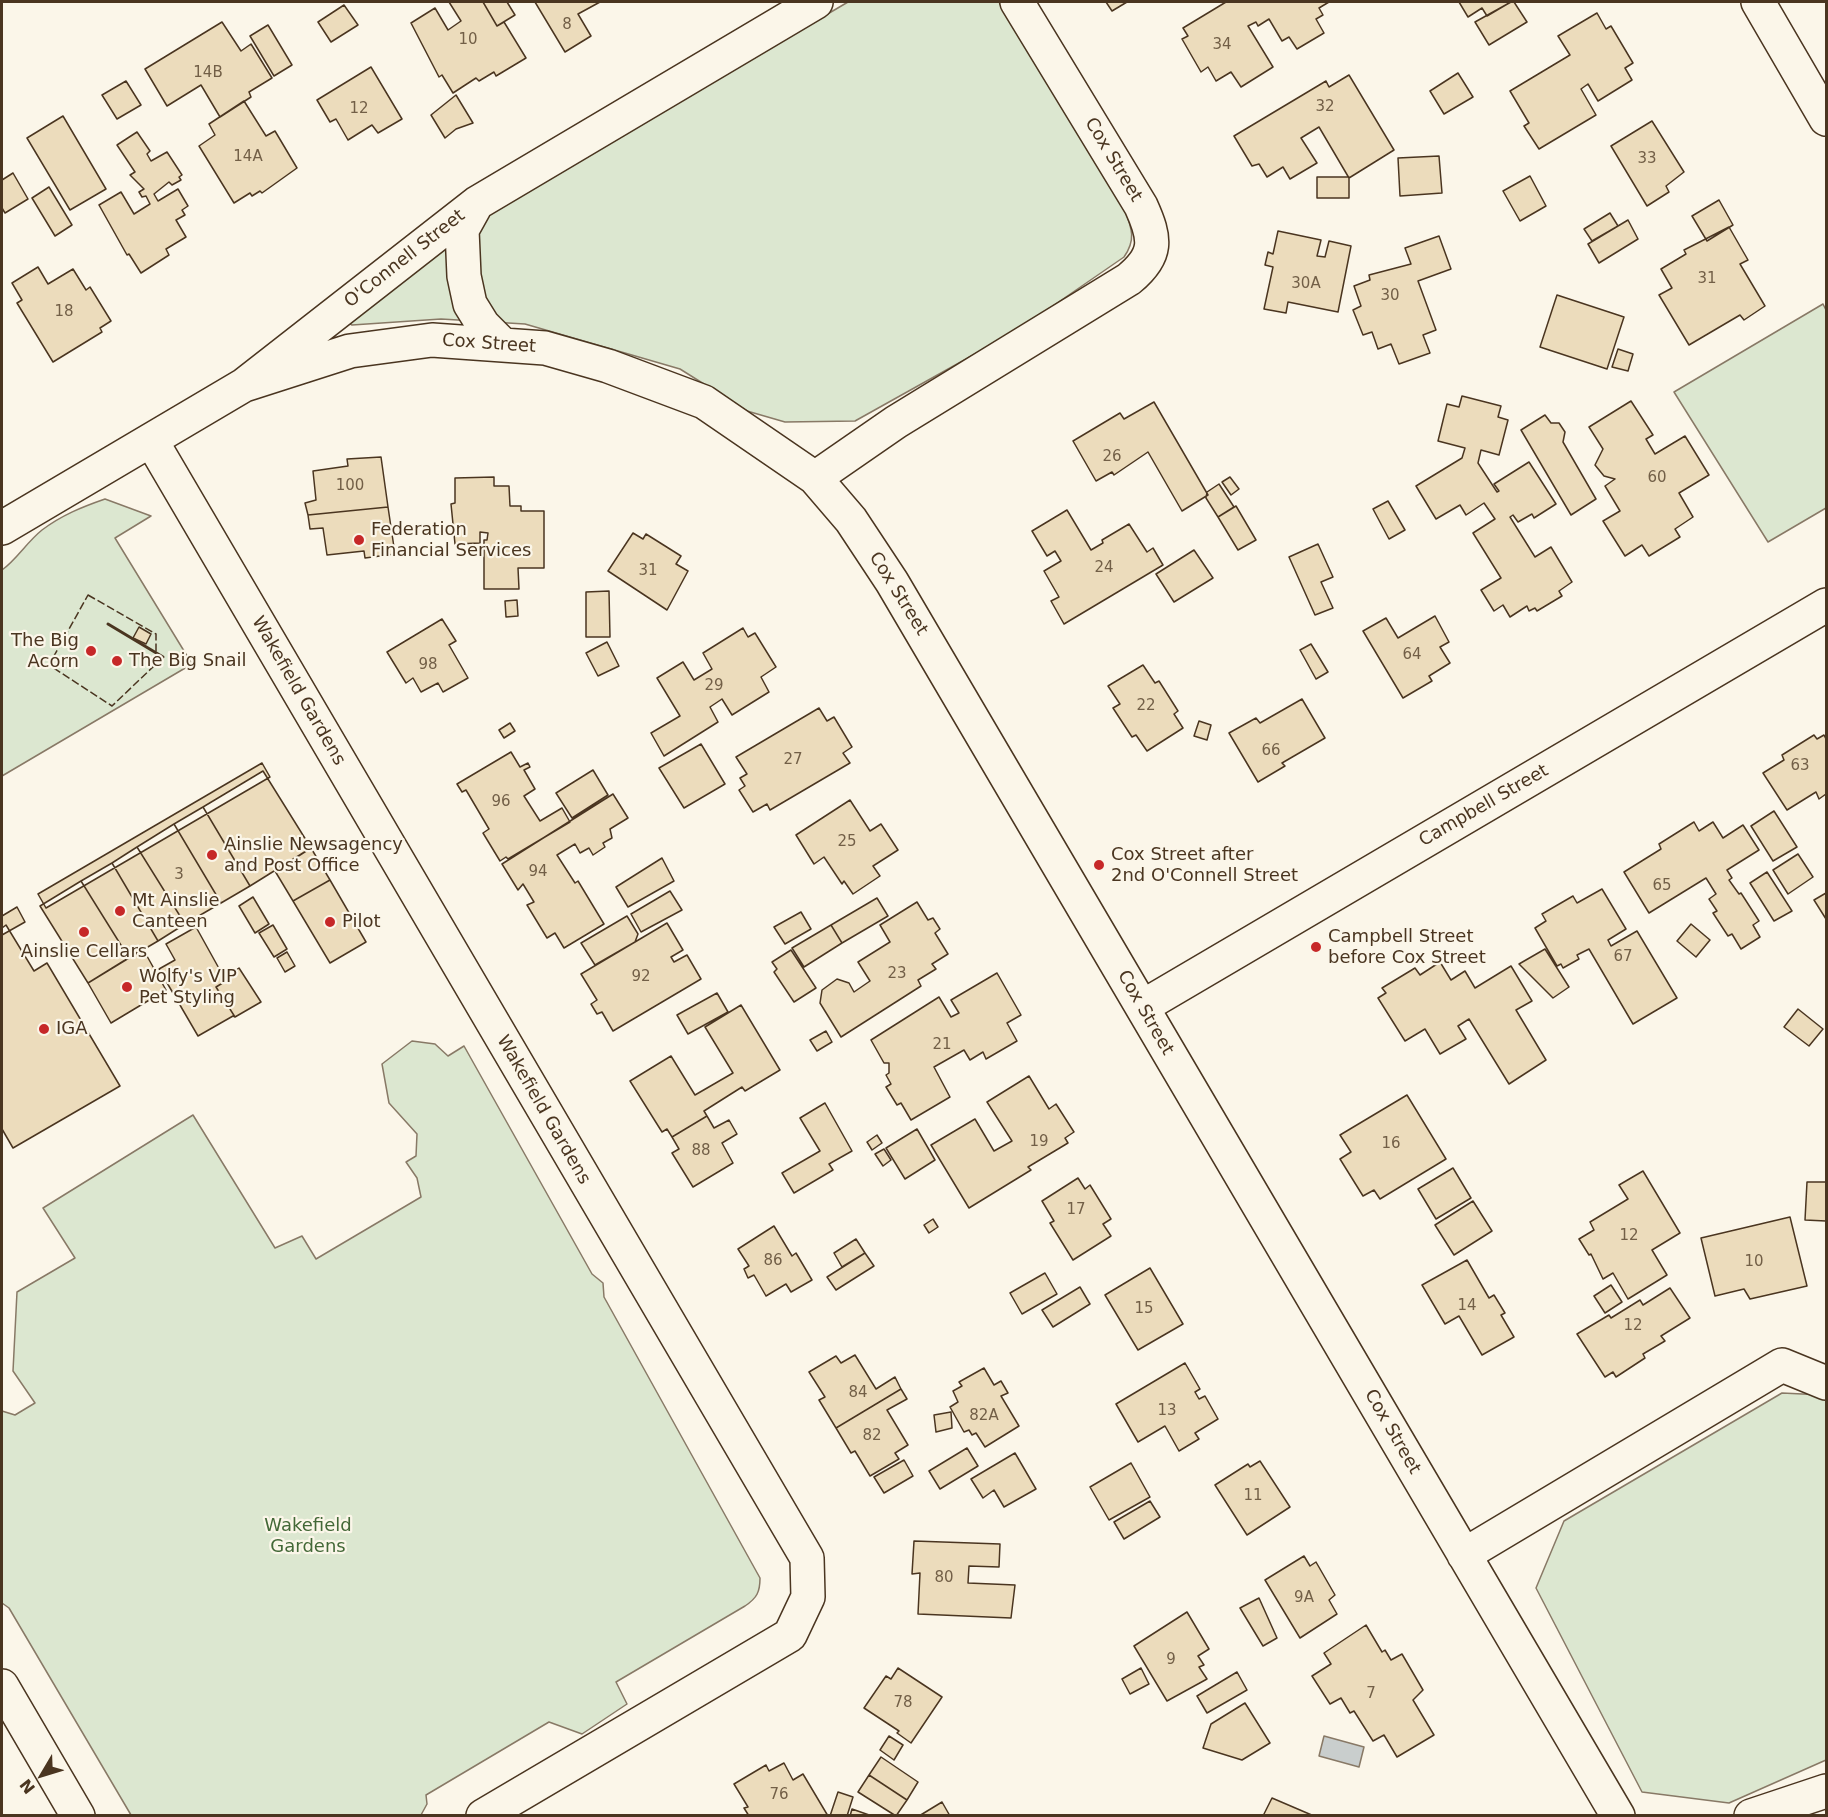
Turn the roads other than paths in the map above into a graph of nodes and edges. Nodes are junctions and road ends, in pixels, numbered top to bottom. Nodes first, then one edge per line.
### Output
1 (816, 2) edge
2 (1017, 2) edge
3 (1758, 2) edge
4 (1827, 119) edge
5 (477, 203) junction
6 (502, 344) junction
7 (244, 385) junction
8 (151, 440) junction
9 (815, 478) junction
10 (2, 528) edge
11 (1827, 605) edge
12 (1142, 1007) junction
13 (1827, 1383) edge
14 (1464, 1555) junction
15 (2, 1686) edge
16 (1827, 1791) edge
17 (500, 1811) edge
18 (78, 1815) edge
19 (1618, 1815) edge
20 (1750, 1815) edge

1 - 5 street, O'Connell Street
2 - 9 street, Cox Street
3 - 4 street
5 - 6 street
5 - 7 street, O'Connell Street
6 - 7 street, Cox Street
6 - 9 street, Cox Street
7 - 8 street, O'Connell Street
8 - 10 street, O'Connell Street
8 - 17 street, Wakefield Gardens
9 - 12 street, Cox Street
11 - 12 street, Campbell Street
12 - 14 street, Cox Street
13 - 14 street
14 - 19 street, Cox Street
15 - 18 street
16 - 20 street

